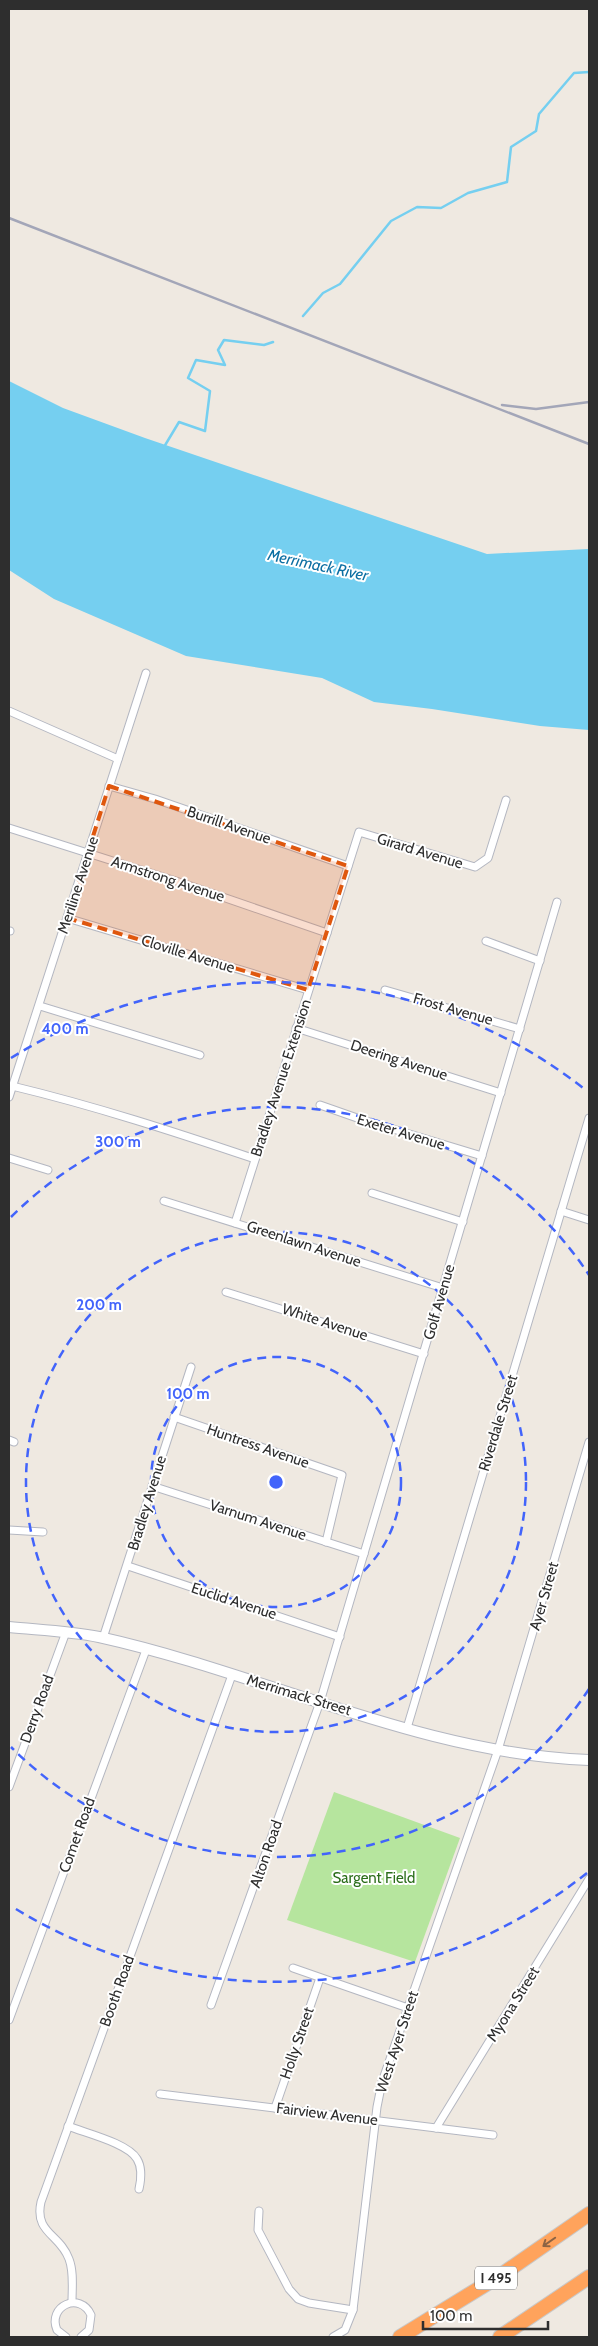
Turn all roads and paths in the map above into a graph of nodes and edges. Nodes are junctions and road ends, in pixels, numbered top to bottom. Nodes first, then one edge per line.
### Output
1 (146, 673) dead end
2 (9, 711) edge
3 (118, 759) junction
4 (109, 786) junction
5 (506, 800) dead end
6 (9, 828) edge
7 (88, 854) junction
8 (348, 866) junction
9 (557, 902) dead end
10 (67, 918) junction
11 (327, 933) junction
12 (486, 942) dead end
13 (540, 960) junction
14 (308, 990) junction
15 (385, 990) dead end
16 (40, 1006) junction
17 (296, 1028) junction
18 (520, 1028) junction
19 (200, 1055) dead end
20 (12, 1086) junction
21 (501, 1093) junction
22 (9, 1097) edge
23 (320, 1105) dead end
24 (589, 1118) edge
25 (482, 1156) junction
26 (9, 1158) edge
27 (255, 1159) junction
28 (48, 1170) dead end
29 (372, 1193) dead end
30 (164, 1201) dead end
31 (561, 1212) junction
32 (589, 1220) edge
33 (235, 1222) junction
34 (463, 1222) junction
35 (443, 1288) junction
36 (226, 1292) dead end
37 (424, 1354) junction
38 (191, 1367) dead end
39 (174, 1417) junction
40 (589, 1442) edge
41 (152, 1486) junction
42 (9, 1530) edge
43 (42, 1532) dead end
44 (326, 1542) junction
45 (364, 1554) junction
46 (128, 1566) junction
47 (9, 1627) edge
48 (66, 1632) junction
49 (340, 1637) junction
50 (103, 1638) junction
51 (146, 1650) junction
52 (232, 1675) junction
53 (320, 1702) junction
54 (407, 1728) junction
55 (498, 1750) junction
56 (589, 1760) edge
57 (9, 1787) edge
58 (589, 1879) edge
59 (293, 1968) dead end
60 (320, 1978) junction
61 (212, 2005) dead end
62 (408, 2008) junction
63 (9, 2020) edge
64 (160, 2094) dead end
65 (274, 2108) junction
66 (376, 2121) junction
67 (68, 2126) junction
68 (436, 2128) junction
69 (493, 2136) dead end
70 (139, 2189) dead end
71 (259, 2210) dead end
72 (589, 2214) edge
73 (589, 2277) edge
74 (72, 2302) junction
75 (353, 2310) junction
76 (66, 2337) edge
77 (81, 2337) edge
78 (333, 2337) edge
79 (400, 2337) edge
80 (500, 2337) edge

1 - 3 street, Meriline Avenue
2 - 3 street
3 - 4 street, Meriline Avenue
4 - 7 street, Meriline Avenue
4 - 8 street, Burrill Avenue
5 - 8 street, Girard Avenue
6 - 7 street, Armstrong Avenue
7 - 10 street, Meriline Avenue
7 - 11 street, Armstrong Avenue
8 - 11 street
9 - 13 street, Golf Avenue
10 - 14 street, Cloville Avenue
10 - 16 street, Meriline Avenue
11 - 14 street, Bradley Avenue Extension
12 - 13 street
13 - 18 street, Golf Avenue
14 - 17 street, Bradley Avenue Extension
15 - 18 street, Frost Avenue
16 - 19 street
16 - 20 street, Meriline Avenue
17 - 21 street, Deering Avenue
17 - 27 street, Bradley Avenue Extension
18 - 21 street, Golf Avenue
20 - 22 street, Meriline Avenue
20 - 27 street
21 - 25 street, Golf Avenue
23 - 25 street, Exeter Avenue
24 - 31 street, Riverdale Street
25 - 34 street, Golf Avenue
26 - 28 street
27 - 33 street, Bradley Avenue Extension
29 - 34 street
30 - 33 street, Greenlawn Avenue
31 - 32 street
31 - 54 street, Riverdale Street
33 - 35 street, Greenlawn Avenue
34 - 35 street, Golf Avenue
35 - 37 street, Golf Avenue
36 - 37 street, White Avenue
37 - 45 street, Golf Avenue
38 - 39 street, Bradley Avenue
39 - 41 street, Bradley Avenue
39 - 44 street, Huntress Avenue
40 - 55 street, Ayer Street
41 - 44 street, Varnum Avenue
41 - 46 street, Bradley Avenue
42 - 43 street
44 - 45 street, Varnum Avenue
45 - 49 street, Golf Avenue
46 - 49 street, Euclid Avenue
46 - 50 street, Bradley Avenue
47 - 48 main road, Merrimack Street
48 - 50 main road, Merrimack Street
48 - 57 street, Derry Road
49 - 53 street, Golf Avenue
50 - 51 main road, Merrimack Street
51 - 52 main road, Merrimack Street
51 - 63 street, Comet Road
52 - 53 main road, Merrimack Street
52 - 67 street, Booth Road
53 - 54 main road, Merrimack Street
53 - 61 street, Alton Road
54 - 55 main road, Merrimack Street
55 - 56 main road, Merrimack Street
55 - 62 street, West Ayer Street
58 - 68 street, Myona Street
59 - 60 street
60 - 62 street
60 - 65 street, Holly Street
62 - 66 street, West Ayer Street
64 - 65 street, Fairview Avenue
65 - 66 street, Fairview Avenue
66 - 68 street, Fairview Avenue
66 - 75 street, West Ayer Street
67 - 70 street
67 - 74 street, Booth Road
68 - 69 street, Fairview Avenue
71 - 75 street
72 -> 79 highway, I 495
73 - 80 highway
74 - 76 street
74 - 77 street
75 - 78 street, West Ayer Street

